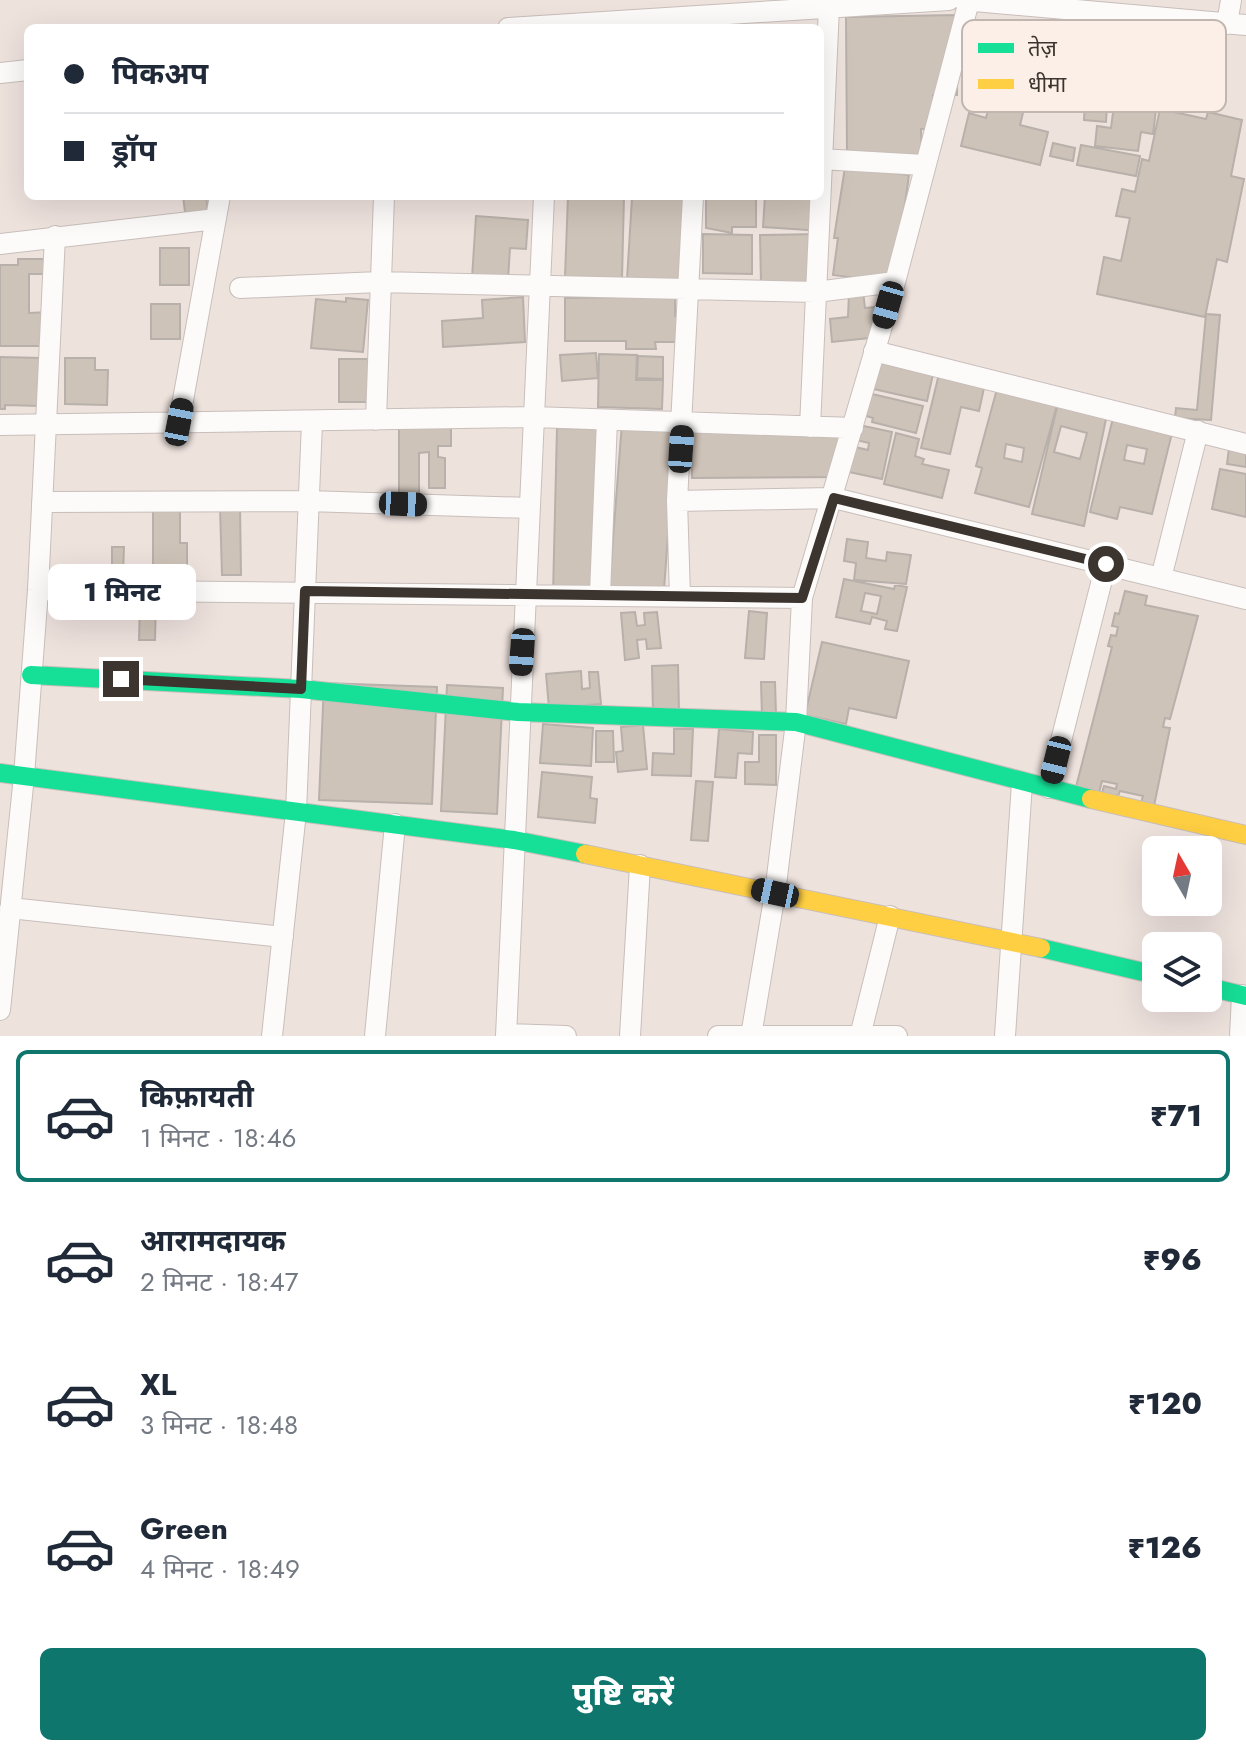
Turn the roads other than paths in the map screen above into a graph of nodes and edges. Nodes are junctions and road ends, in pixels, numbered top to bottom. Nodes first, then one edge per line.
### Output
1 (949, 0) edge
2 (963, 0) edge
3 (1231, 0) edge
4 (969, 1) edge
5 (760, 5) edge
6 (1076, 5) edge
7 (829, 7) junction
8 (1202, 20) edge
9 (571, 24) edge
10 (1236, 24) edge
11 (962, 27) edge
12 (24, 70) edge
13 (0, 73) edge
14 (824, 102) edge
15 (824, 159) edge
16 (924, 165) junction
17 (219, 200) edge
18 (384, 200) edge
19 (544, 200) edge
20 (693, 200) edge
21 (819, 200) edge
22 (216, 219) junction
23 (55, 236) junction
24 (0, 244) edge
25 (379, 282) junction
26 (895, 282) junction
27 (540, 285) junction
28 (240, 288) dead end
29 (689, 288) junction
30 (816, 292) junction
31 (874, 351) junction
32 (534, 417) junction
33 (376, 420) junction
34 (607, 420) junction
35 (46, 422) junction
36 (179, 422) junction
37 (312, 422) junction
38 (683, 423) junction
39 (0, 425) edge
40 (810, 427) junction
41 (853, 428) junction
42 (1198, 431) junction
43 (1246, 444) edge
44 (834, 498) junction
45 (308, 501) junction
46 (677, 501) junction
47 (42, 502) junction
48 (529, 508) junction
49 (1106, 564) junction
50 (1161, 578) junction
51 (38, 590) junction
52 (305, 591) junction
53 (526, 593) junction
54 (600, 594) junction
55 (680, 596) junction
56 (802, 598) junction
57 (1246, 599) edge
58 (31, 675) junction
59 (301, 689) junction
60 (518, 712) junction
61 (796, 722) junction
62 (0, 773) edge
63 (24, 776) junction
64 (1022, 783) junction
65 (1049, 788) junction
66 (296, 812) junction
67 (395, 824) junction
68 (1246, 835) edge
69 (514, 840) junction
70 (640, 865) junction
71 (775, 893) junction
72 (10, 908) junction
73 (890, 916) junction
74 (283, 937) junction
75 (1012, 941) junction
76 (1142, 972) edge
77 (1222, 990) edge
78 (1244, 995) edge
79 (0, 1010) edge
80 (506, 1035) edge
81 (860, 1035) edge
82 (272, 1036) edge
83 (375, 1036) edge
84 (566, 1036) edge
85 (630, 1036) edge
86 (718, 1036) edge
87 (751, 1036) edge
88 (897, 1036) edge
89 (1005, 1036) edge
90 (1240, 1036) edge

1 - 7 street
2 - 4 street
3 - 10 street
4 - 6 street
5 - 7 street
5 - 9 street
6 - 8 street
7 - 14 street
11 - 16 street
12 - 13 street
15 - 16 street
16 - 26 street
17 - 22 street
18 - 25 street
19 - 27 street
20 - 29 street
21 - 30 street
22 - 23 street
22 - 36 street
23 - 24 street
23 - 35 street
25 - 27 street
25 - 28 street
25 - 33 street
26 - 30 street
26 - 31 street
27 - 29 street
27 - 32 street
29 - 30 street
29 - 38 street
30 - 40 street
31 - 41 street
31 - 42 street
32 - 33 street
32 - 34 street
32 - 48 street
33 - 37 street
34 - 38 street
34 - 54 street
35 - 36 street
35 - 39 street
35 - 47 street
36 - 37 street
37 - 45 street
38 - 40 street
38 - 46 street
40 - 41 street
41 - 44 street
42 - 43 street
42 - 50 street
44 - 46 street
44 - 49 street
44 - 56 street
45 - 47 street
45 - 48 street
45 - 52 street
46 - 55 street
47 - 51 street
48 - 53 street
49 - 50 street
49 - 65 street
50 - 57 street
51 - 52 street
51 - 58 street
52 - 53 street
52 - 59 street
53 - 54 street
53 - 60 street
54 - 55 street
55 - 56 street
56 - 61 street
58 - 59 street
58 - 63 street
59 - 60 street
59 - 66 street
60 - 61 street
60 - 69 street
61 - 64 street
61 - 71 street
62 - 63 street
63 - 66 street
63 - 72 street
64 - 65 street
64 - 75 street
65 - 68 street
66 - 67 street
66 - 74 street
67 - 69 street
67 - 83 street
69 - 70 street
69 - 80 street
70 - 71 street
70 - 85 street
71 - 73 street
71 - 87 street
72 - 74 street
72 - 79 street
73 - 75 street
73 - 81 street
74 - 82 street
75 - 76 street
75 - 89 street
77 - 78 street
78 - 90 street
80 - 84 street
81 - 87 street
81 - 88 street
86 - 87 street

